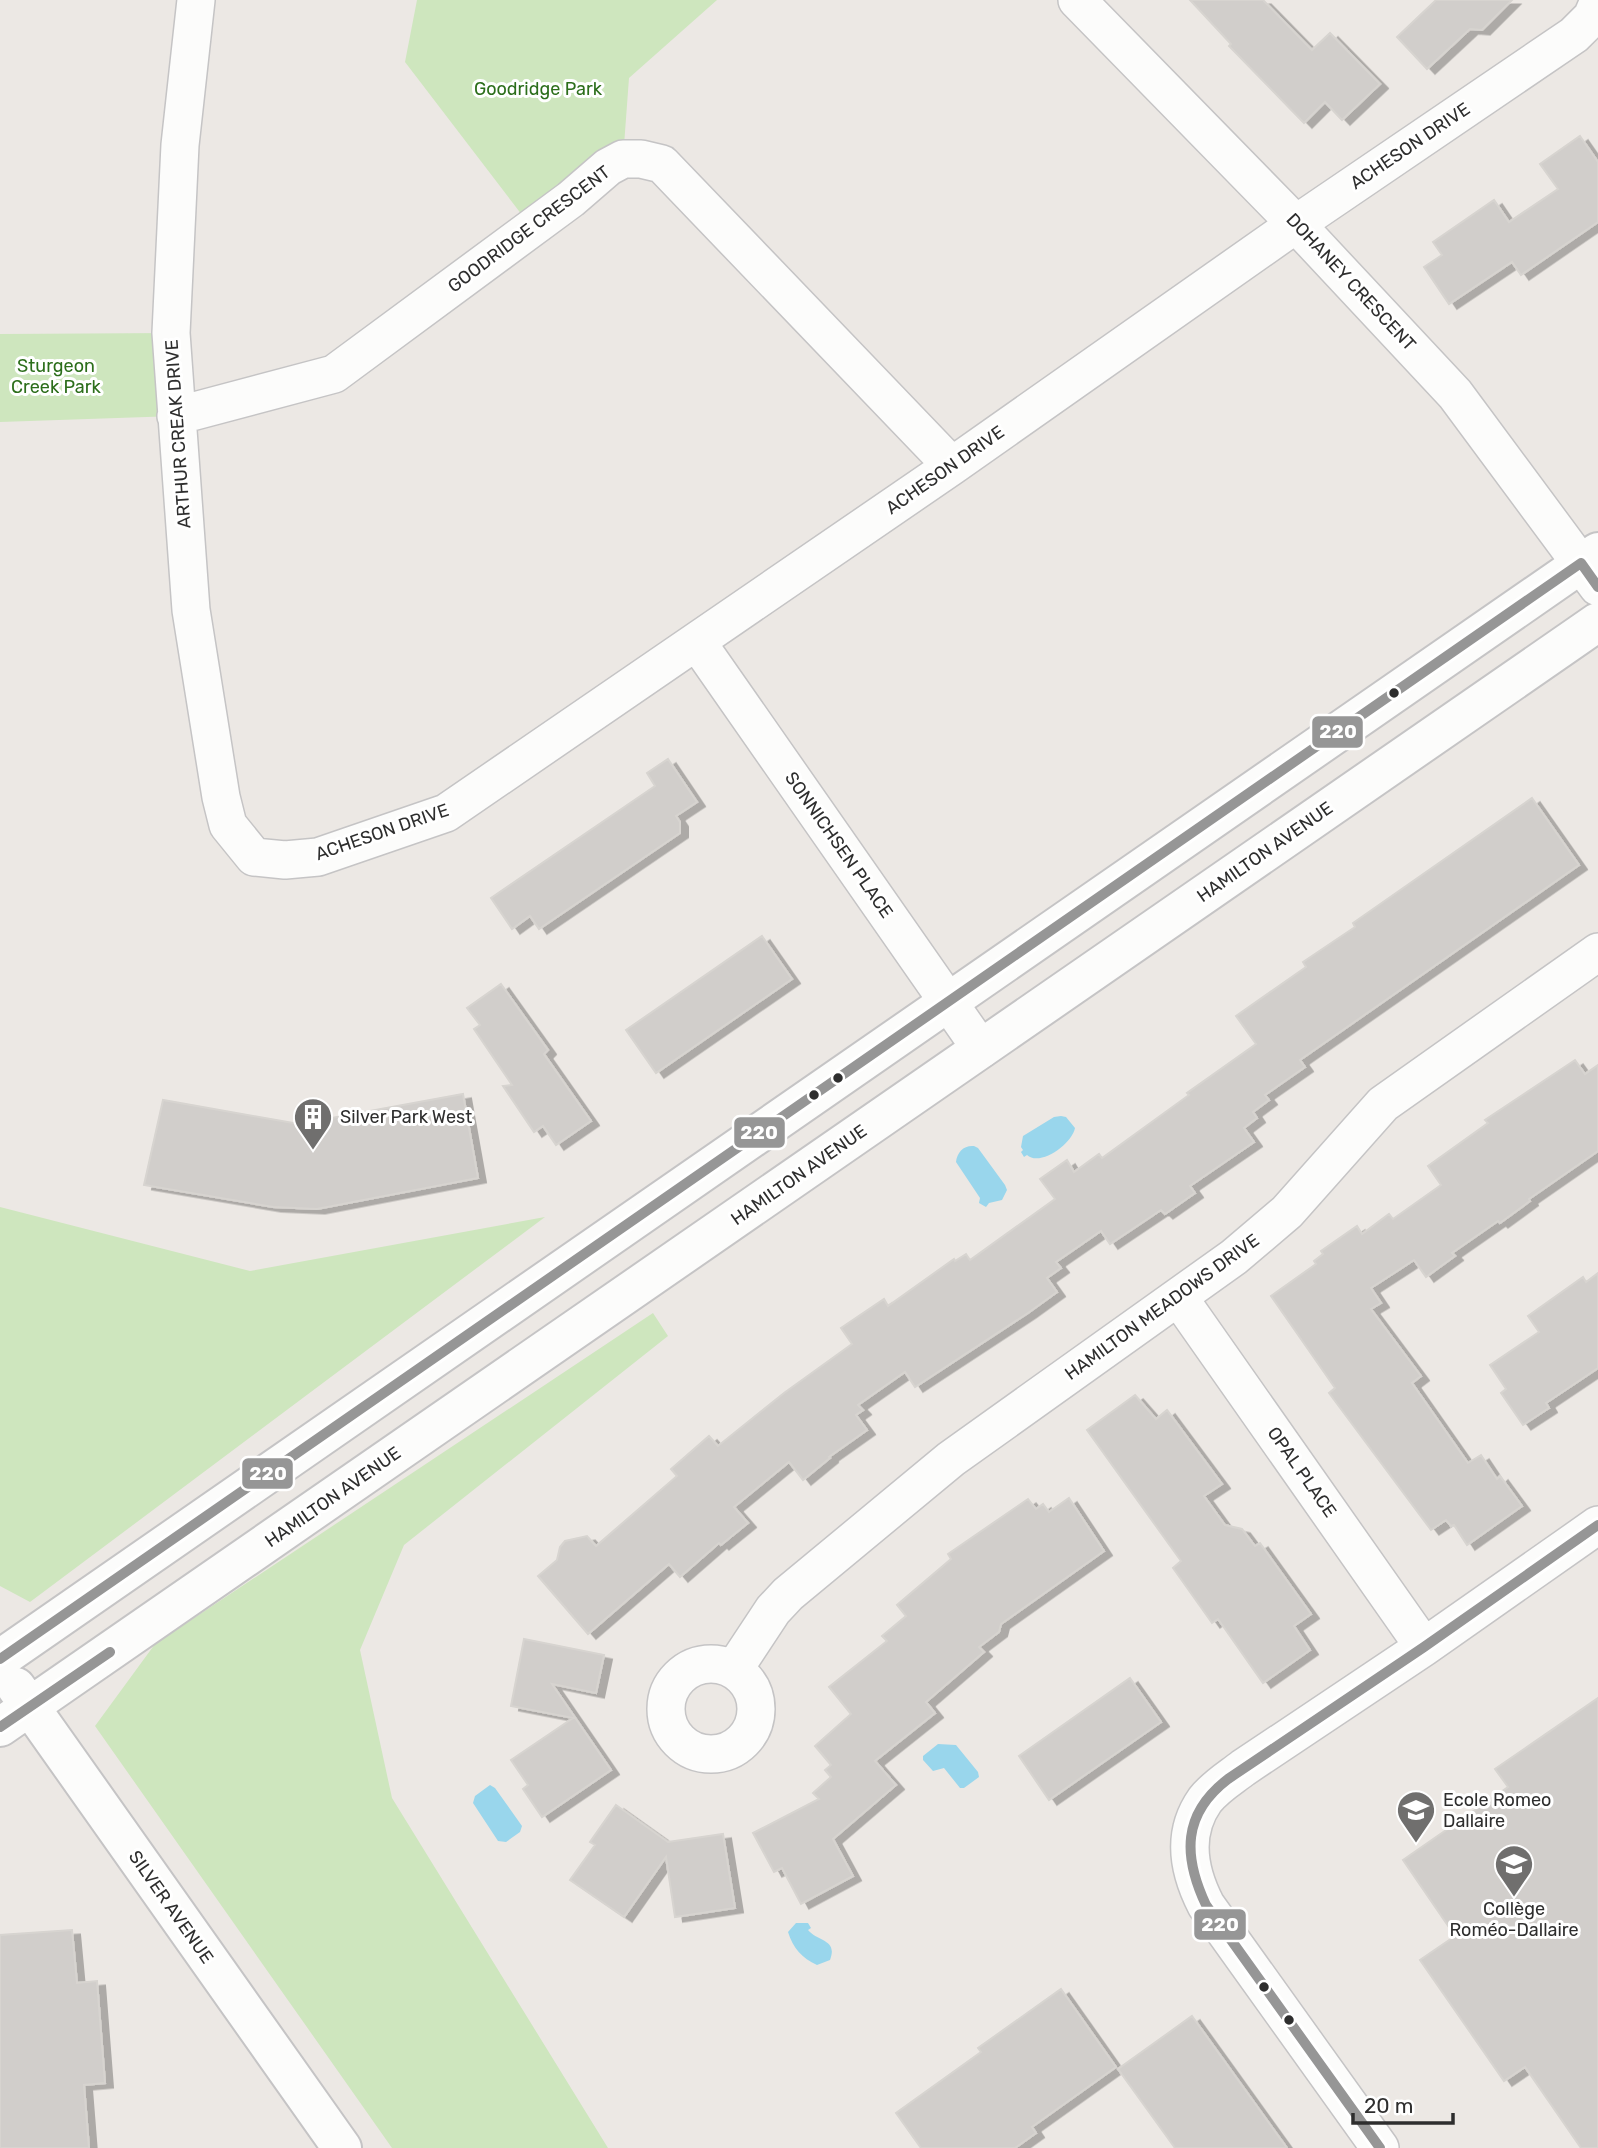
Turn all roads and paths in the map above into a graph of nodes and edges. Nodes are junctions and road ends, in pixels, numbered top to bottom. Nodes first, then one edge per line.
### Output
1 (196, 0) edge
2 (1077, 0) edge
3 (1598, 3) edge
4 (1296, 224) junction
5 (176, 416) junction
6 (952, 466) junction
7 (1592, 567) edge
8 (1598, 622) edge
9 (697, 642) junction
10 (254, 857) joint
11 (1598, 952) edge
12 (948, 1002) junction
13 (981, 1049) junction
14 (1179, 1298) junction
15 (1598, 1525) edge
16 (1424, 1647) junction
17 (0, 1659) edge
18 (0, 1665) edge
19 (734, 1669) dead end
20 (15, 1717) edge
21 (342, 2148) edge
22 (1380, 2148) edge

1 - 5 street, ARTHUR CREAK DRIVE
2 - 4 street, DOHANEY CRESCENT
3 - 4 street, ACHESON DRIVE
4 - 6 street, ACHESON DRIVE
4 - 7 street, DOHANEY CRESCENT
5 - 6 street, GOODRIDGE CRESCENT
5 - 10 street, ARTHUR CREAK DRIVE
6 - 9 street, ACHESON DRIVE
7 - 12 street
8 - 13 street, HAMILTON AVENUE
9 - 10 street, ACHESON DRIVE
9 - 12 street, SONNICHSEN PLACE
11 - 14 street, HAMILTON MEADOWS DRIVE
12 - 13 street, SONNICHSEN PLACE
12 - 17 street
13 - 20 street, HAMILTON AVENUE
14 - 16 street, OPAL PLACE
14 - 19 street, HAMILTON MEADOWS DRIVE
15 - 16 street
16 - 22 street
18 - 20 street, SILVER AVENUE
20 - 21 street, SILVER AVENUE

